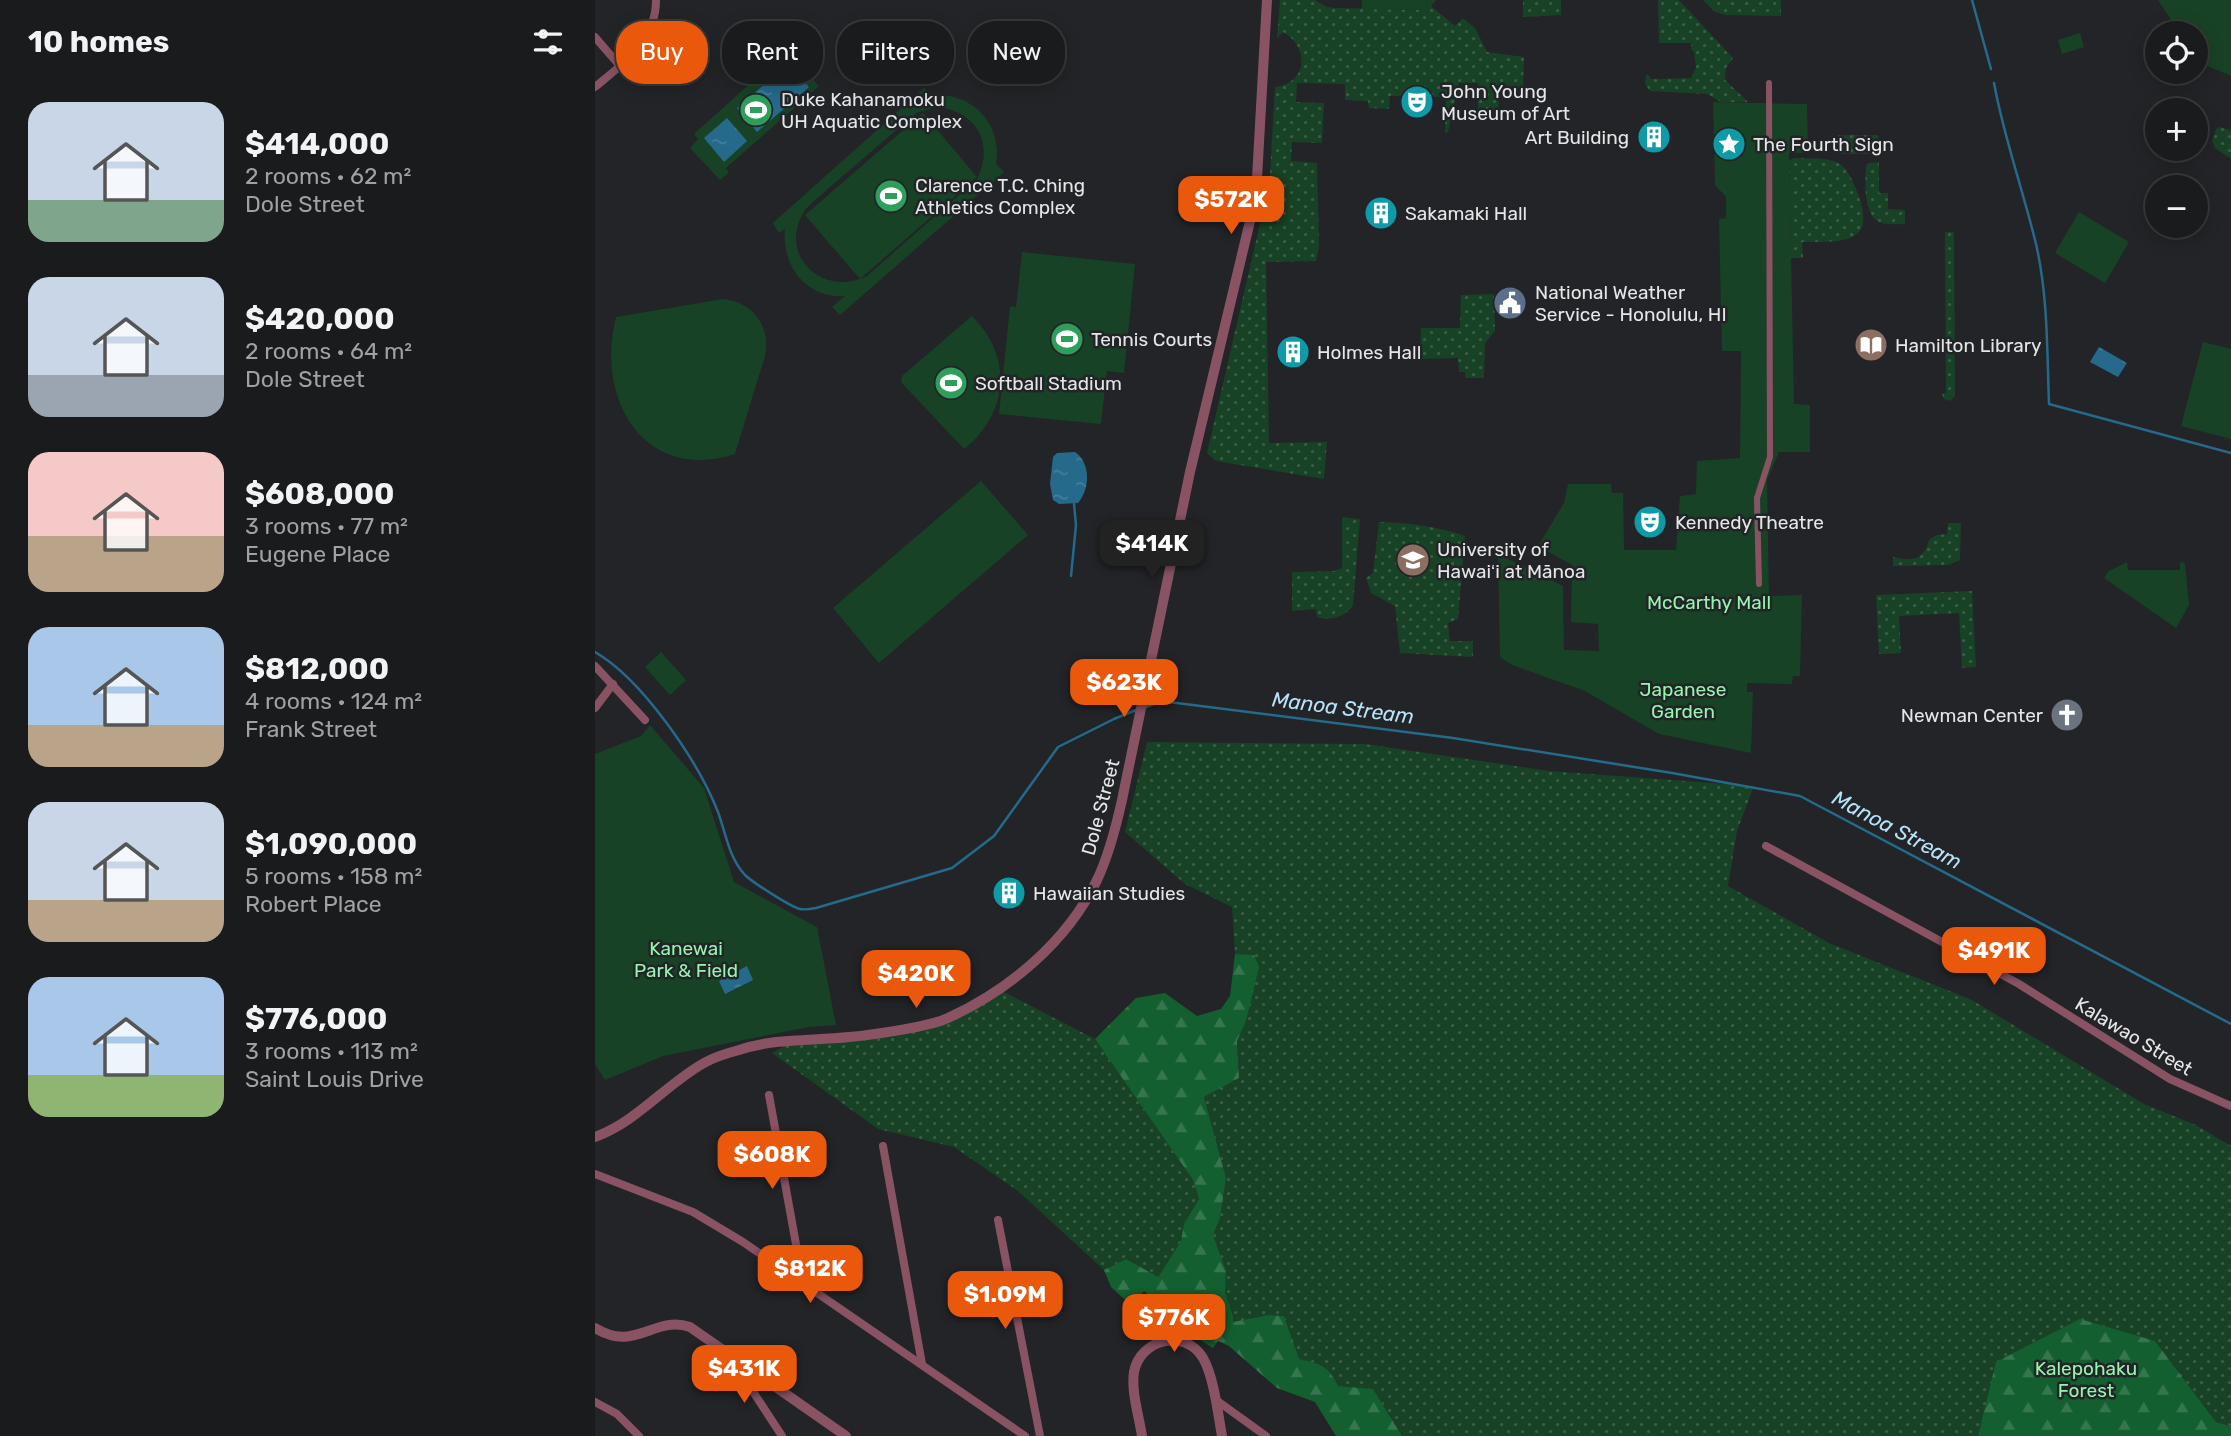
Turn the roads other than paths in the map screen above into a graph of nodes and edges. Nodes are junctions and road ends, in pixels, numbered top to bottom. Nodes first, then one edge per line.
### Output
1 (656, 0) edge
2 (1267, 0) edge
3 (653, 21) edge
4 (595, 37) edge
5 (616, 61) edge
6 (616, 69) edge
7 (1769, 83) dead end
8 (595, 87) edge
9 (1759, 584) dead end
10 (595, 667) edge
11 (613, 684) junction
12 (595, 708) edge
13 (645, 720) dead end
14 (1766, 846) dead end
15 (769, 1095) dead end
16 (2231, 1106) edge
17 (595, 1137) edge
18 (883, 1146) dead end
19 (595, 1174) edge
20 (998, 1220) dead end
21 (803, 1283) junction
22 (595, 1328) edge
23 (731, 1358) junction
24 (922, 1364) junction
25 (1216, 1400) junction
26 (595, 1402) edge
27 (639, 1436) edge
28 (782, 1436) edge
29 (846, 1436) edge
30 (1025, 1436) edge
31 (1040, 1436) edge
32 (1142, 1436) edge
33 (1221, 1436) edge
34 (1266, 1436) edge

1 - 3 street
2 - 17 street, Dole Street
4 - 5 street
6 - 8 street
7 - 9 street
10 - 11 street
11 - 12 street
11 - 13 street
14 - 16 street, Kalawao Street
15 - 21 street
18 - 24 street
19 - 21 street
20 - 31 street
21 - 24 street
22 - 23 street
23 - 28 street
23 - 29 street
24 - 30 street
25 - 32 street
25 - 33 street
25 - 34 street
26 - 27 street

